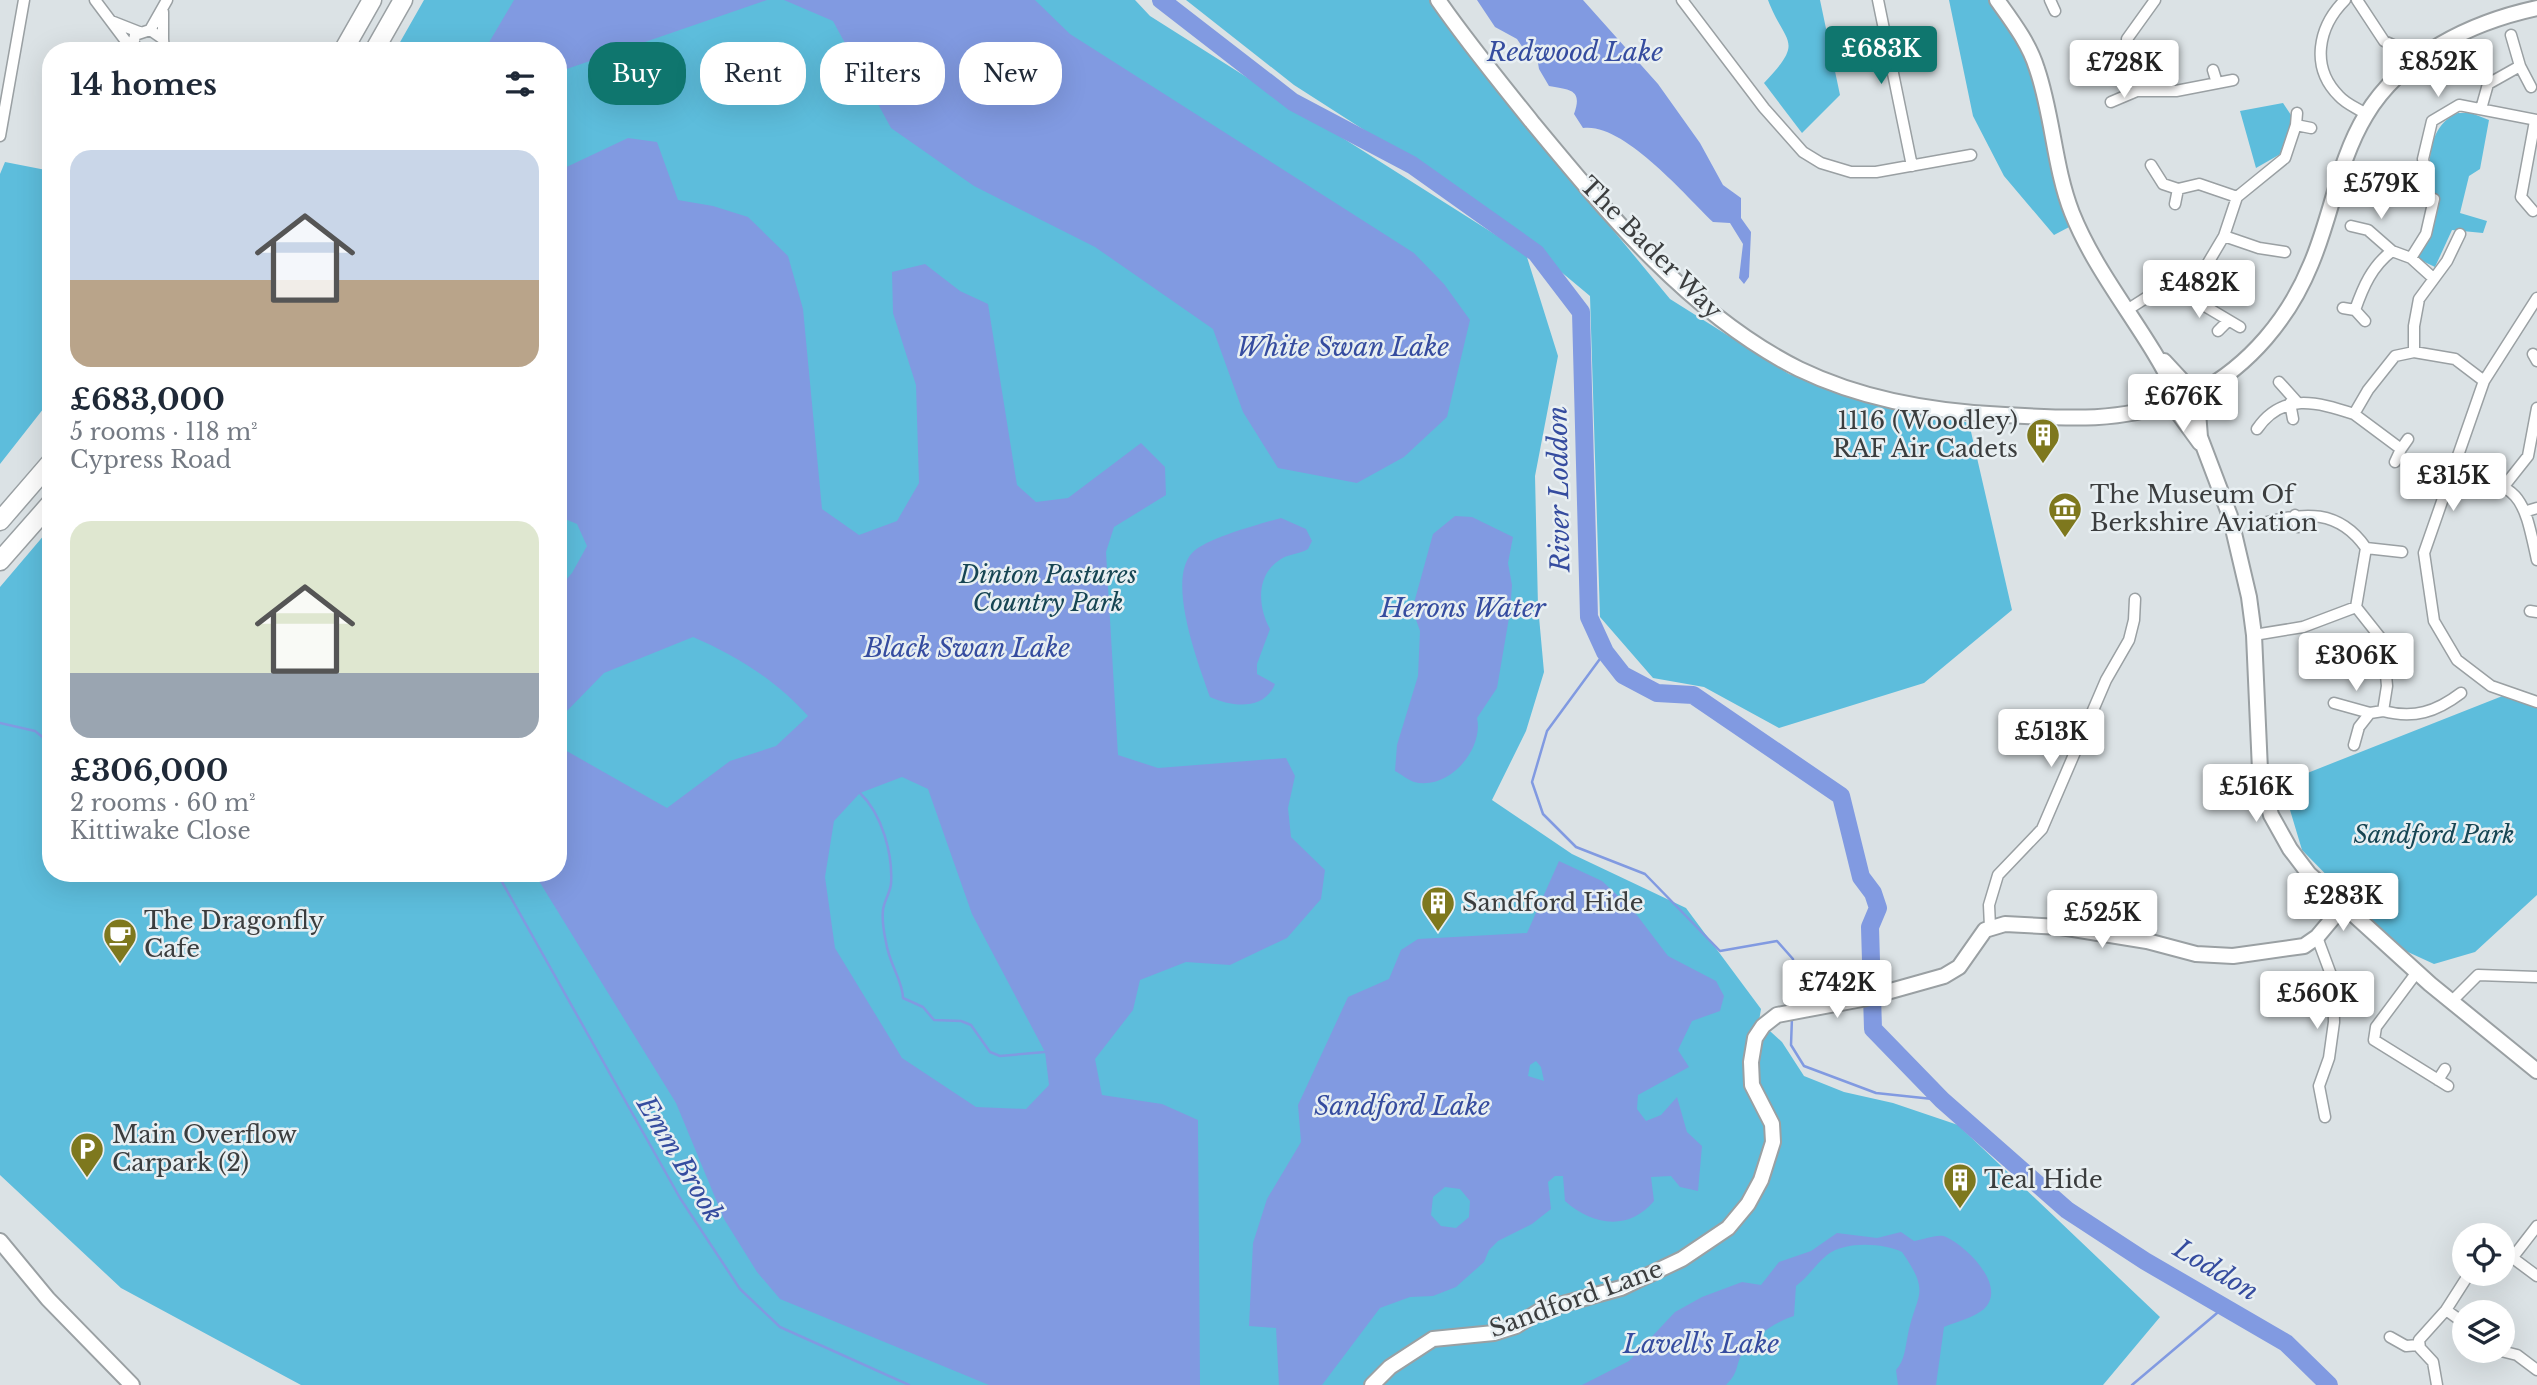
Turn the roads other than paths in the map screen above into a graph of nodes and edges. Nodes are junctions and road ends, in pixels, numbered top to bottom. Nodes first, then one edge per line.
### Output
1 (24, 0) edge
2 (95, 0) edge
3 (167, 0) edge
4 (372, 0) edge
5 (403, 0) edge
6 (1438, 0) edge
7 (1682, 0) edge
8 (1878, 0) edge
9 (1997, 0) edge
10 (2050, 0) edge
11 (2155, 0) edge
12 (2345, 0) edge
13 (2357, 0) edge
14 (2529, 0) edge
15 (2537, 8) edge
16 (2056, 11) dead end
17 (163, 12) junction
18 (110, 21) junction
19 (2478, 27) junction
20 (144, 31) junction
21 (2511, 35) dead end
22 (163, 39) junction
23 (126, 42) edge
24 (132, 42) edge
25 (163, 42) edge
26 (348, 42) edge
27 (379, 42) edge
28 (2386, 45) dead end
29 (2520, 66) junction
30 (2213, 69) dead end
31 (2233, 80) dead end
32 (2217, 83) junction
33 (2531, 87) dead end
34 (2137, 91) junction
35 (2111, 102) dead end
36 (2481, 109) junction
37 (2297, 113) dead end
38 (2366, 114) junction
39 (2536, 120) edge
40 (2296, 125) junction
41 (2311, 128) dead end
42 (0, 136) edge
43 (1971, 155) dead end
44 (1912, 166) junction
45 (2151, 166) dead end
46 (2428, 185) dead end
47 (2178, 189) junction
48 (2237, 197) junction
49 (2434, 199) dead end
50 (2175, 204) dead end
51 (2533, 211) dead end
52 (2351, 226) dead end
53 (2460, 234) dead end
54 (2224, 236) junction
55 (2392, 251) junction
56 (2286, 252) dead end
57 (2412, 258) junction
58 (2432, 277) junction
59 (2190, 279) junction
60 (2537, 298) edge
61 (2343, 308) dead end
62 (2127, 310) junction
63 (2355, 310) junction
64 (2365, 321) dead end
65 (2227, 322) junction
66 (2240, 327) dead end
67 (2218, 331) dead end
68 (2414, 352) junction
69 (2484, 381) junction
70 (2279, 382) dead end
71 (2187, 403) junction
72 (2294, 403) junction
73 (2537, 408) edge
74 (2354, 414) junction
75 (2293, 419) dead end
76 (2256, 429) dead end
77 (2408, 439) dead end
78 (2401, 449) junction
79 (2395, 462) dead end
80 (2454, 468) junction
81 (42, 472) edge
82 (2505, 485) junction
83 (2532, 510) edge
84 (42, 513) edge
85 (2295, 514) junction
86 (0, 521) edge
87 (2263, 523) dead end
88 (2298, 527) dead end
89 (2366, 548) junction
90 (2402, 552) dead end
91 (2537, 560) edge
92 (0, 561) edge
93 (2134, 599) dead end
94 (2356, 607) junction
95 (2254, 635) junction
96 (2461, 693) dead end
97 (2537, 702) edge
98 (2334, 704) dead end
99 (2383, 711) junction
100 (2370, 713) junction
101 (2354, 745) dead end
102 (2343, 906) junction
103 (1990, 927) junction
104 (2317, 937) junction
105 (2417, 972) junction
106 (2537, 977) edge
107 (2451, 1002) junction
108 (2445, 1069) dead end
109 (2537, 1070) edge
110 (2438, 1080) junction
111 (2448, 1086) dead end
112 (2325, 1117) dead end
113 (2537, 1226) edge
114 (0, 1241) edge
115 (2515, 1254) edge
116 (2515, 1259) edge
117 (2537, 1276) edge
118 (2461, 1286) edge
119 (2446, 1310) junction
120 (2452, 1314) edge
121 (2390, 1337) dead end
122 (2419, 1345) junction
123 (2515, 1354) edge
124 (2537, 1370) edge
125 (132, 1385) edge
126 (1372, 1385) edge
127 (2437, 1385) edge

1 - 42 street
2 - 18 street
3 - 17 street
4 - 26 highway
5 - 27 highway
6 - 71 street, The Bader Way
7 - 44 street
8 - 44 street
9 - 62 street
10 - 16 street
11 - 34 street
12 - 38 street
13 - 28 street
14 - 19 street
15 - 19 street
17 - 20 street
17 - 22 street
18 - 20 street
18 - 23 street
19 - 38 street, The Bader Way
20 - 22 street
20 - 24 street
21 - 29 street
22 - 25 street
29 - 33 street
29 - 36 street
30 - 32 street
31 - 32 street
32 - 34 street
34 - 35 street
36 - 39 street
36 - 46 street
37 - 40 street
38 - 71 street, The Bader Way
39 - 51 street
40 - 41 street
40 - 48 street
43 - 44 street
45 - 47 street
47 - 48 street
47 - 50 street
48 - 54 street
49 - 57 street
52 - 55 street
53 - 58 street
54 - 56 street
54 - 59 street
55 - 57 street
55 - 63 street
57 - 58 street
58 - 68 street
59 - 62 street
59 - 65 street
60 - 69 street
61 - 63 street
62 - 71 street
63 - 64 street
65 - 66 street
65 - 67 street
68 - 69 street
68 - 74 street
69 - 80 street
70 - 72 street
71 - 95 street
72 - 74 street
72 - 75 street
72 - 76 street
73 - 82 street
74 - 78 street
77 - 78 street
78 - 79 street
80 - 82 street
80 - 97 street
81 - 86 highway
82 - 83 street
83 - 91 street
84 - 92 highway
85 - 87 street
85 - 88 street
85 - 89 street
89 - 90 street
89 - 94 street
93 - 103 street
94 - 95 street
94 - 99 street
95 - 102 street
96 - 99 street
98 - 100 street
99 - 100 street
100 - 101 street
102 - 104 street
102 - 105 street
103 - 104 street
103 - 126 street, Sandford Lane
104 - 112 street
105 - 107 street
105 - 110 street
106 - 107 street
107 - 109 street
108 - 110 street
110 - 111 street
113 - 115 street
114 - 125 street
116 - 117 street
118 - 119 street
119 - 120 street
119 - 122 street
121 - 122 street
122 - 127 street
123 - 124 street

